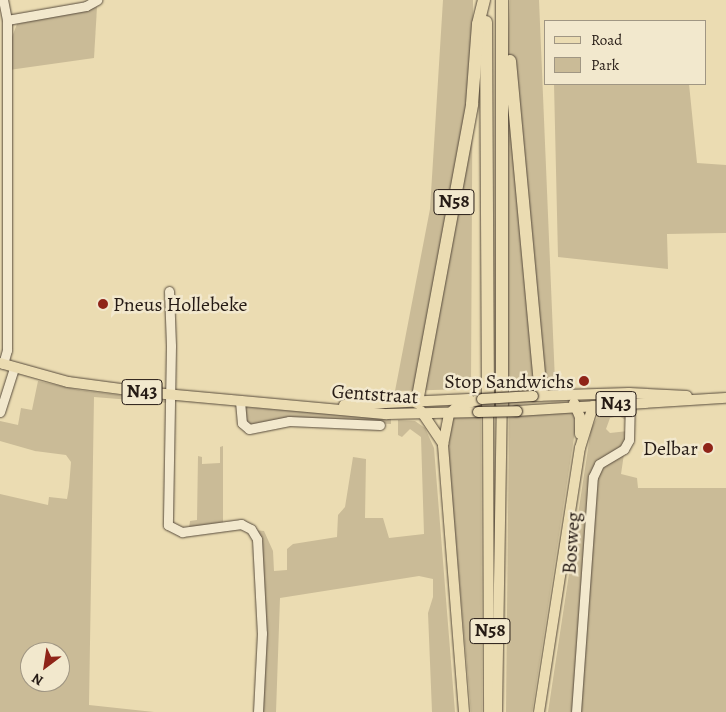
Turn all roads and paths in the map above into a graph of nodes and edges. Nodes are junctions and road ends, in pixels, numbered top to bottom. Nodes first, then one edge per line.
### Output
1 (3, 0) edge
2 (97, 0) edge
3 (485, 0) edge
4 (502, 3) edge
5 (7, 20) junction
6 (169, 291) dead end
7 (2, 363) edge
8 (14, 368) junction
9 (171, 395) junction
10 (563, 396) junction
11 (630, 398) junction
12 (726, 398) edge
13 (240, 400) junction
14 (535, 401) junction
15 (417, 402) junction
16 (485, 402) junction
17 (288, 405) junction
18 (502, 405) joint
19 (577, 406) junction
20 (594, 406) junction
21 (456, 408) junction
22 (0, 412) edge
23 (423, 415) junction
24 (380, 425) dead end
25 (443, 445) junction
26 (580, 448) junction
27 (258, 712) edge
28 (464, 712) edge
29 (489, 712) edge
30 (497, 712) edge
31 (539, 712) edge
32 (576, 712) edge

1 - 5 street
2 - 5 street
3 - 15 highway, N58
3 - 16 highway, N58
4 - 14 highway, N58
4 - 18 highway, N58
5 - 7 street
6 - 9 street
7 - 8 main road, N43
8 - 9 main road, N43
8 - 22 street
9 - 13 main road, N43
9 - 27 street
10 - 11 main road, N43
10 - 14 main road, N43
10 - 19 main road
11 - 12 main road, N43
11 - 20 main road, Gentstraat / N43
11 - 32 street, Bosweg
13 - 17 main road, N43
13 - 24 street, Gentstraat
14 - 16 main road, N43, bridge
14 - 19 main road, Gentstraat / N43
14 - 21 main road, Gentstraat / N43, bridge
15 - 17 main road, N43
15 - 21 main road, N43
15 - 23 main road, N58
16 - 21 main road, N43
16 - 29 main road, N58
17 - 23 main road, Gentstraat / N43
18 - 30 main road, N58
19 - 20 main road, Gentstraat / N43
19 - 26 main road
20 - 26 main road
21 - 23 main road, Gentstraat / N43
21 - 25 main road
23 - 25 main road, N58
25 - 28 main road, N58
26 - 31 main road

